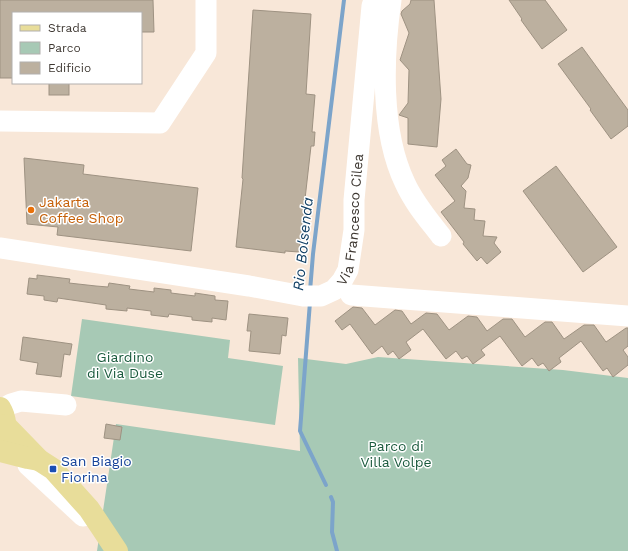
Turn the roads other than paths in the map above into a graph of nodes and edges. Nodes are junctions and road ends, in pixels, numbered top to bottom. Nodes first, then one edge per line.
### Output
1 (206, 0) edge
2 (374, 0) edge
3 (391, 0) edge
4 (0, 121) edge
5 (441, 236) dead end
6 (0, 248) edge
7 (351, 295) dead end
8 (628, 316) edge
9 (66, 406) dead end
10 (2, 421) edge
11 (0, 451) edge
12 (34, 459) junction
13 (115, 548) edge

1 - 4 street
2 - 6 street, Via Francesco Cilea
3 - 5 street
7 - 8 street
9 - 10 street
10 - 12 main road
11 - 12 main road
12 - 13 main road

